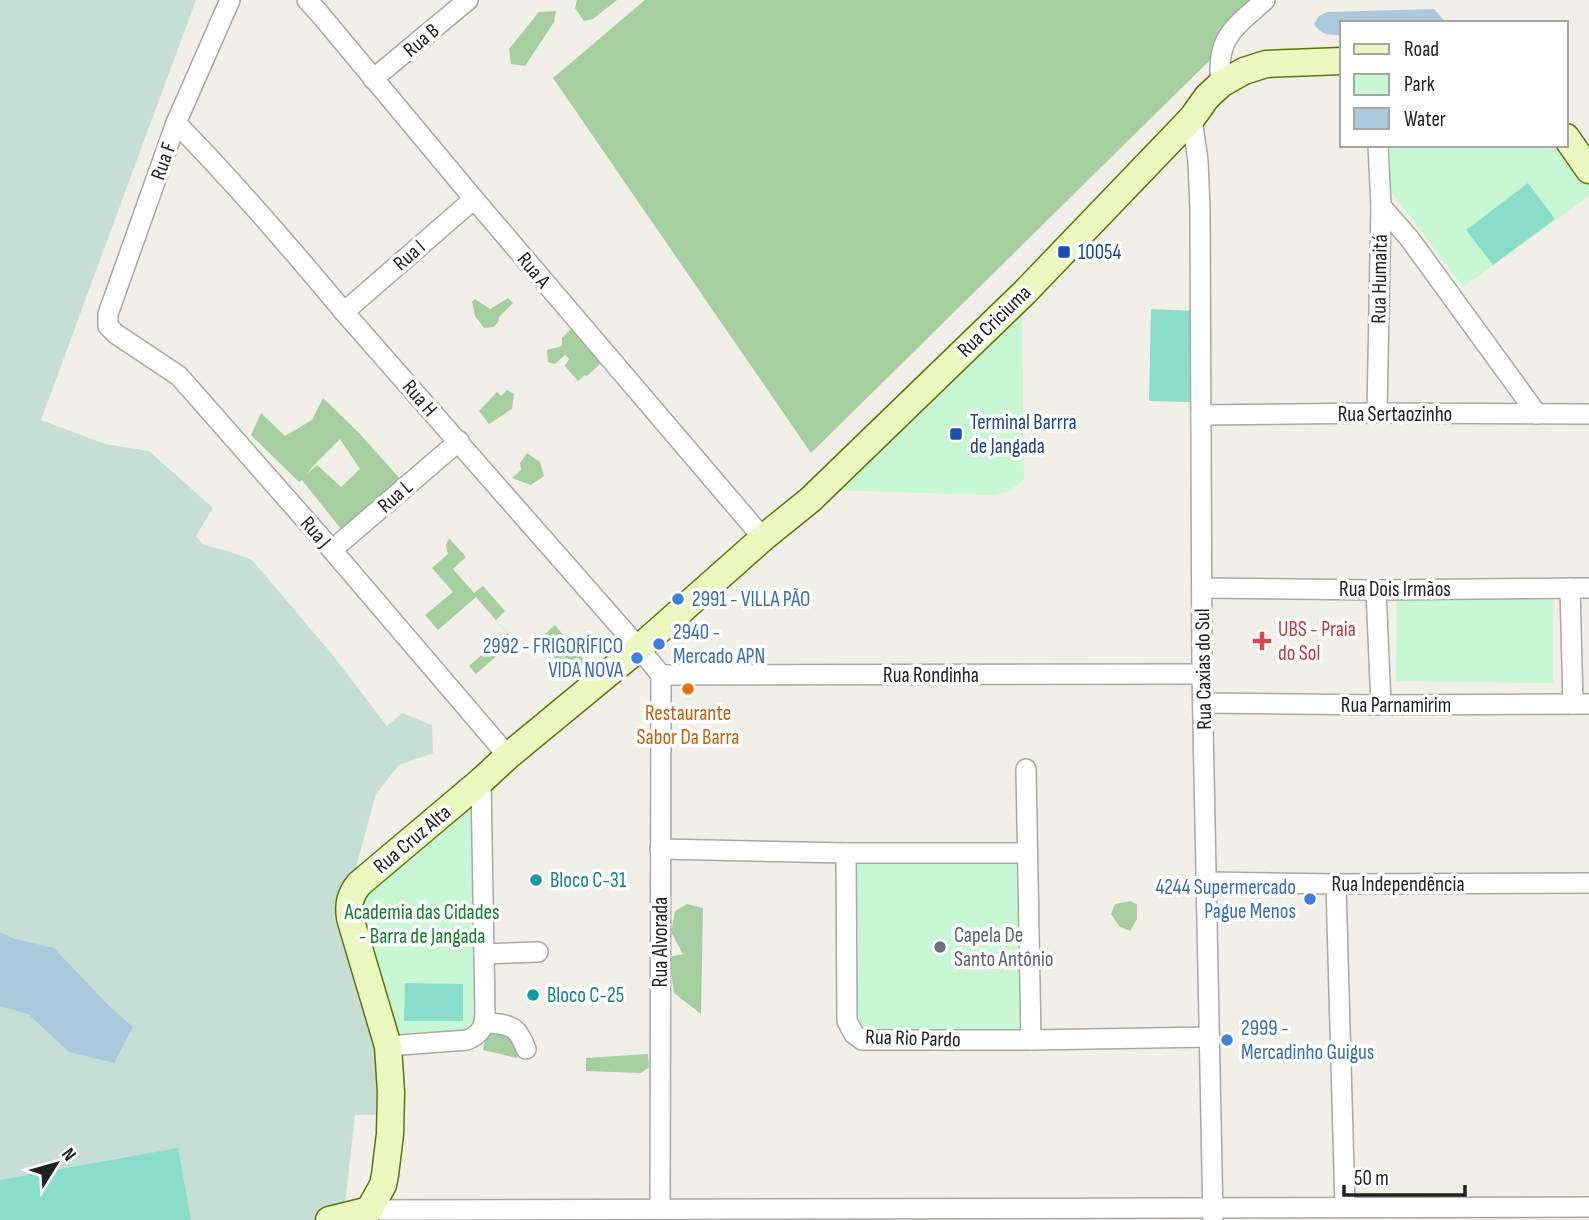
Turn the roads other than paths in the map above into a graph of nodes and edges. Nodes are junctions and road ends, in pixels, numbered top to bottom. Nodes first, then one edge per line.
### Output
1 (230, 0) edge
2 (307, 0) edge
3 (468, 0) edge
4 (1265, 0) edge
5 (1340, 61) edge
6 (373, 79) junction
7 (1221, 84) junction
8 (1192, 118) junction
9 (176, 123) junction
10 (1568, 140) edge
11 (1378, 147) edge
12 (1589, 170) edge
13 (474, 199) junction
14 (1381, 206) junction
15 (344, 312) junction
16 (108, 326) joint
17 (1377, 414) junction
18 (1537, 414) junction
19 (1589, 414) edge
20 (1201, 415) junction
21 (459, 441) junction
22 (763, 538) junction
23 (332, 550) junction
24 (1202, 588) junction
25 (1580, 588) edge
26 (1376, 590) junction
27 (661, 630) joint
28 (639, 648) junction
29 (1202, 674) junction
30 (660, 676) junction
31 (1203, 702) junction
32 (1581, 704) edge
33 (1381, 705) junction
34 (508, 756) junction
35 (1026, 769) dead end
36 (481, 781) junction
37 (660, 849) junction
38 (846, 853) junction
39 (1027, 853) junction
40 (1207, 882) junction
41 (1589, 883) edge
42 (1336, 884) junction
43 (538, 952) dead end
44 (484, 954) junction
45 (485, 1022) junction
46 (1210, 1037) junction
47 (1031, 1040) junction
48 (388, 1046) junction
49 (526, 1049) dead end
50 (1589, 1207) edge
51 (1345, 1208) junction
52 (369, 1210) junction
53 (667, 1213) edge
54 (1213, 1214) edge
55 (329, 1220) edge

1 - 9 street, Rua F
2 - 6 street, Rua A
3 - 6 street, Rua B
4 - 7 street
5 - 7 main road, Rua Criciuma
6 - 13 street, Rua A
7 - 8 main road, Rua Criciuma
8 - 20 street, Rua Caxias do Sul
8 - 22 main road, Rua Criciuma
9 - 15 street, Rua H
9 - 16 street, Rua F
10 - 12 main road
11 - 14 street, Rua Humaitá
13 - 15 street, Rua I
13 - 22 street, Rua A
14 - 17 street, Rua Humaitá
14 - 18 street
15 - 21 street, Rua H
16 - 23 street, Rua J
17 - 18 street, Rua Sertaozinho
17 - 20 street, Rua Sertaozinho
18 - 19 street, Rua Sertaozinho
20 - 24 street, Rua Caxias do Sul
21 - 23 street, Rua L
21 - 28 street, Rua H
22 - 27 main road, Rua Criciuma
23 - 34 street, Rua J
24 - 26 street, Rua Dois Irmãos
24 - 29 street, Rua Caxias do Sul
25 - 26 street, Rua Dois Irmãos
25 - 32 street
26 - 33 street
27 - 28 main road, Rua Cruz Alta
28 - 30 street, Rua H
28 - 34 main road, Rua Cruz Alta
29 - 30 street, Rua Rondinha
29 - 31 street, Rua Caxias do Sul
30 - 37 street, Rua Alvorada
31 - 33 street, Rua Parnamirim
31 - 40 street, Rua Caxias do Sul
32 - 33 street, Rua Parnamirim
34 - 36 main road, Rua Cruz Alta
35 - 39 street
36 - 44 street
36 - 48 main road, Rua Cruz Alta
37 - 38 street
37 - 53 street, Rua Alvorada
38 - 39 street
38 - 47 street, Rua Rio Pardo
39 - 47 street
40 - 42 street, Rua Independência
40 - 46 street, Rua Caxias do Sul
41 - 42 street, Rua Independência
42 - 51 street
43 - 44 street
44 - 45 street
45 - 48 street
45 - 49 street
46 - 47 street, Rua Rio Pardo
46 - 54 street, Rua Caxias do Sul
48 - 52 main road, Rua Cruz Alta
50 - 51 street
51 - 54 street
52 - 53 street
52 - 55 main road
53 - 54 street

